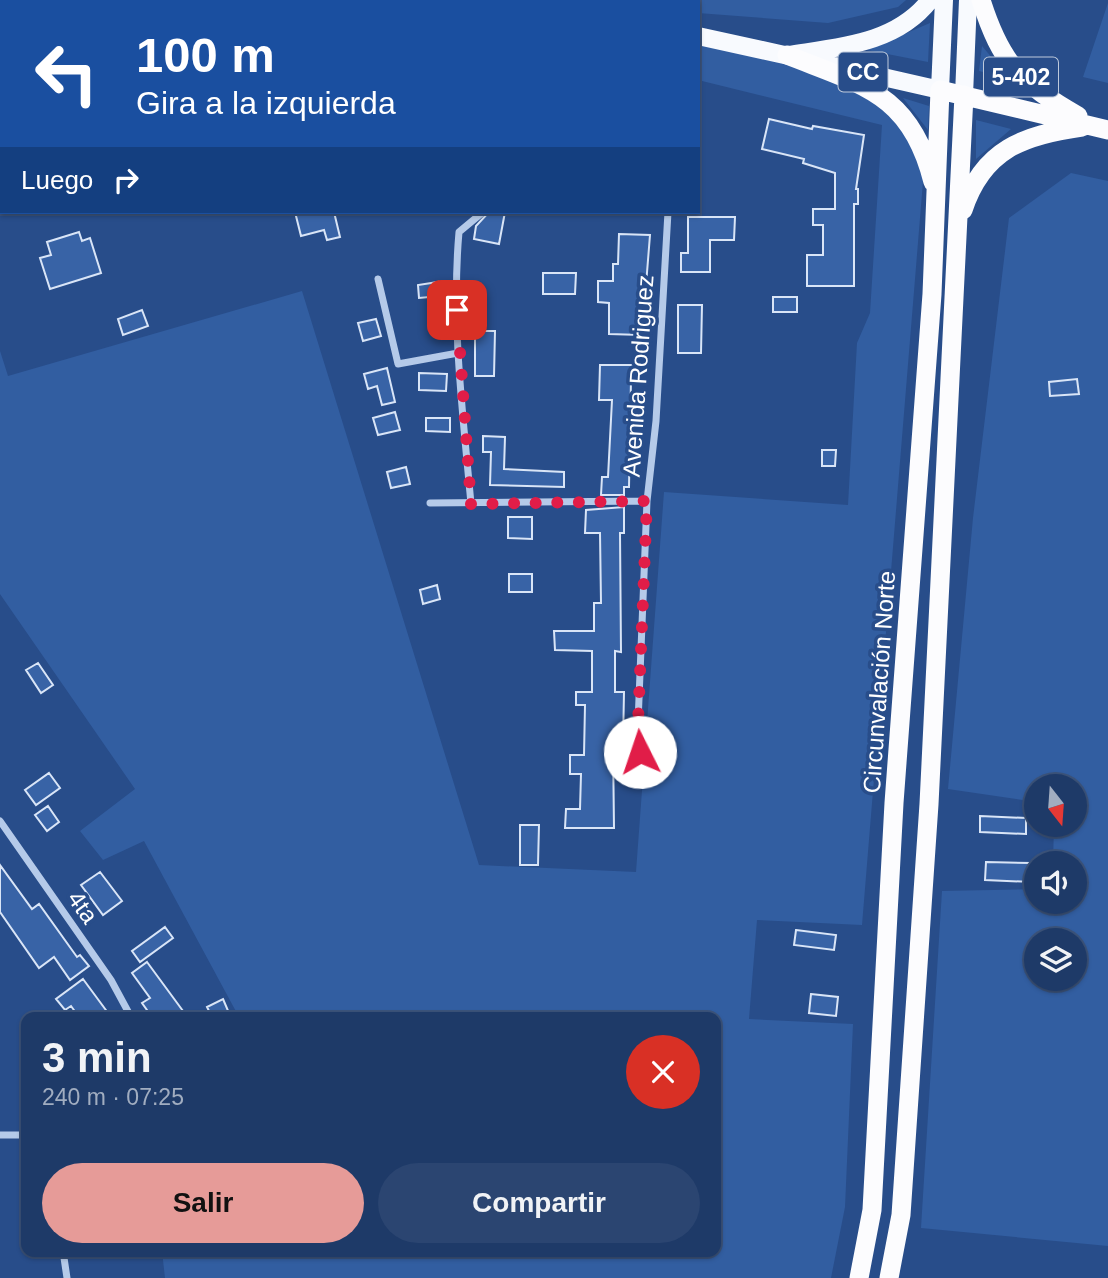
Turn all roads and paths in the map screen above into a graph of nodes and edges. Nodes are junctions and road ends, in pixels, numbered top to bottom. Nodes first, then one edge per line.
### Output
1 (930, 0) edge
2 (944, 0) edge
3 (968, 0) edge
4 (981, 0) edge
5 (700, 36) edge
6 (787, 55) junction
7 (940, 90) junction
8 (964, 95) junction
9 (1101, 128) edge
10 (936, 205) junction
11 (481, 214) edge
12 (668, 214) edge
13 (960, 221) junction
14 (378, 279) dead end
15 (458, 353) junction
16 (647, 501) junction
17 (430, 503) dead end
18 (471, 504) junction
19 (640, 752) dead end
20 (0, 821) edge
21 (128, 1012) edge
22 (0, 1135) edge
23 (21, 1135) edge
24 (64, 1257) edge
25 (67, 1278) edge
26 (859, 1278) edge
27 (889, 1278) edge

1 - 6 main road
2 - 7 main road
3 - 8 main road
4 - 9 highway, 5-402
5 - 6 main road, CC
6 - 7 main road, CC
6 - 10 highway
7 - 8 highway, CC
7 - 10 highway, Circunvalación Norte
8 - 9 highway, CC
8 - 13 highway
9 - 13 highway
10 - 26 highway, Circunvalación Norte
11 - 15 street
12 - 16 street, Avenida Rodriguez
13 - 27 highway
14 - 15 street
15 - 18 street
16 - 18 street
16 - 19 street, Avenida Rodriguez
17 - 18 street
20 - 21 street, 4ta
22 - 23 street
24 - 25 street

